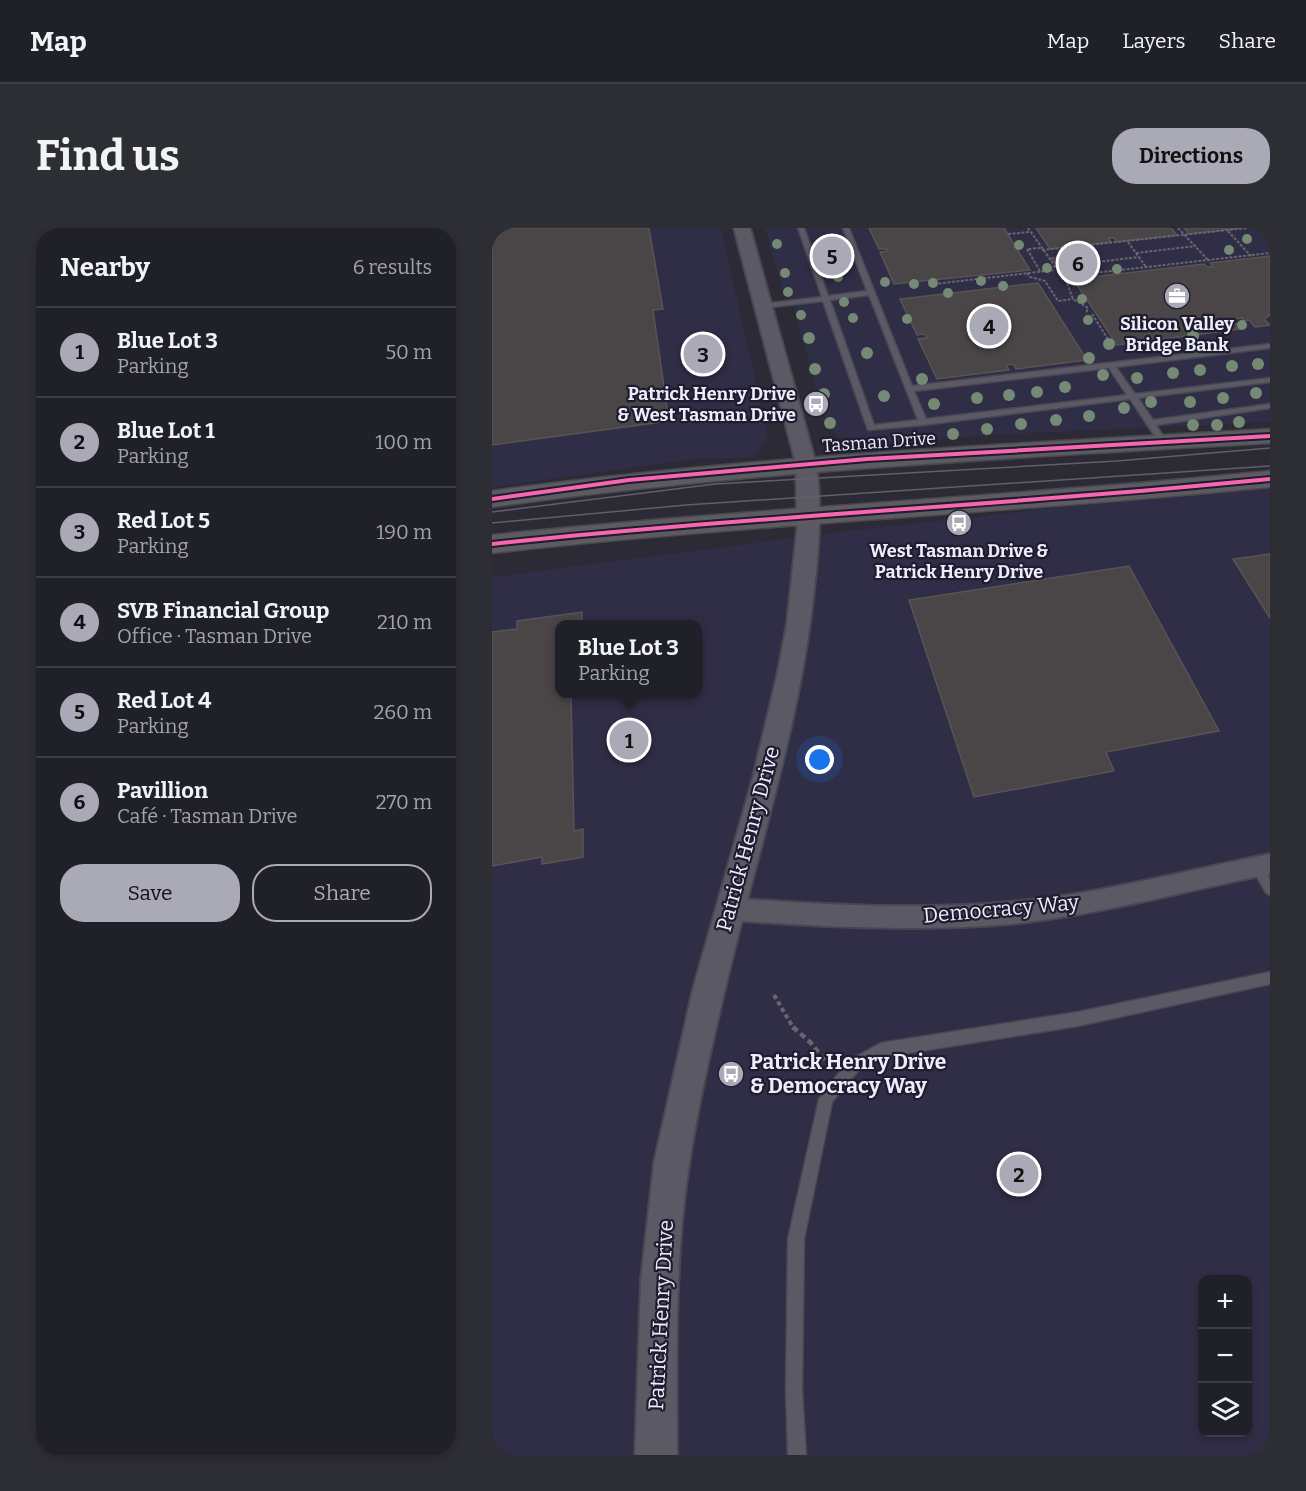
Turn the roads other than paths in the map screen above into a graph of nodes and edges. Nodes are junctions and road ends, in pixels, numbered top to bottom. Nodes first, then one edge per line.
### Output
1 (742, 228) edge
2 (801, 228) edge
3 (846, 228) edge
4 (872, 293) junction
5 (824, 298) junction
6 (763, 306) junction
7 (1270, 347) edge
8 (1112, 366) junction
9 (1270, 380) edge
10 (910, 389) junction
11 (1134, 398) junction
12 (1270, 406) edge
13 (923, 423) junction
14 (1157, 433) junction
15 (1270, 436) edge
16 (806, 464) junction
17 (1270, 479) edge
18 (492, 499) edge
19 (809, 516) junction
20 (492, 544) edge
21 (1264, 865) edge
22 (1270, 889) edge
23 (730, 909) junction
24 (1270, 978) edge
25 (656, 1455) edge
26 (797, 1455) edge

1 - 6 street, Patrick Henry Drive
2 - 5 lane
3 - 4 lane
4 - 5 lane
4 - 10 lane
5 - 6 lane
5 - 13 lane
6 - 16 street, Patrick Henry Drive
7 - 8 lane
8 - 10 lane
8 - 11 lane
9 - 11 lane
10 - 13 lane
11 - 13 lane
11 - 14 lane
12 - 14 lane
14 - 15 main road, Tasman Drive
14 - 16 main road, Tasman Drive
16 - 18 main road, Tasman Drive
16 - 19 street, Patrick Henry Drive
17 - 19 main road
19 - 20 main road
19 - 23 street, Patrick Henry Drive
21 - 22 lane
21 - 23 street, Democracy Way
23 - 25 street, Patrick Henry Drive
24 - 26 lane

